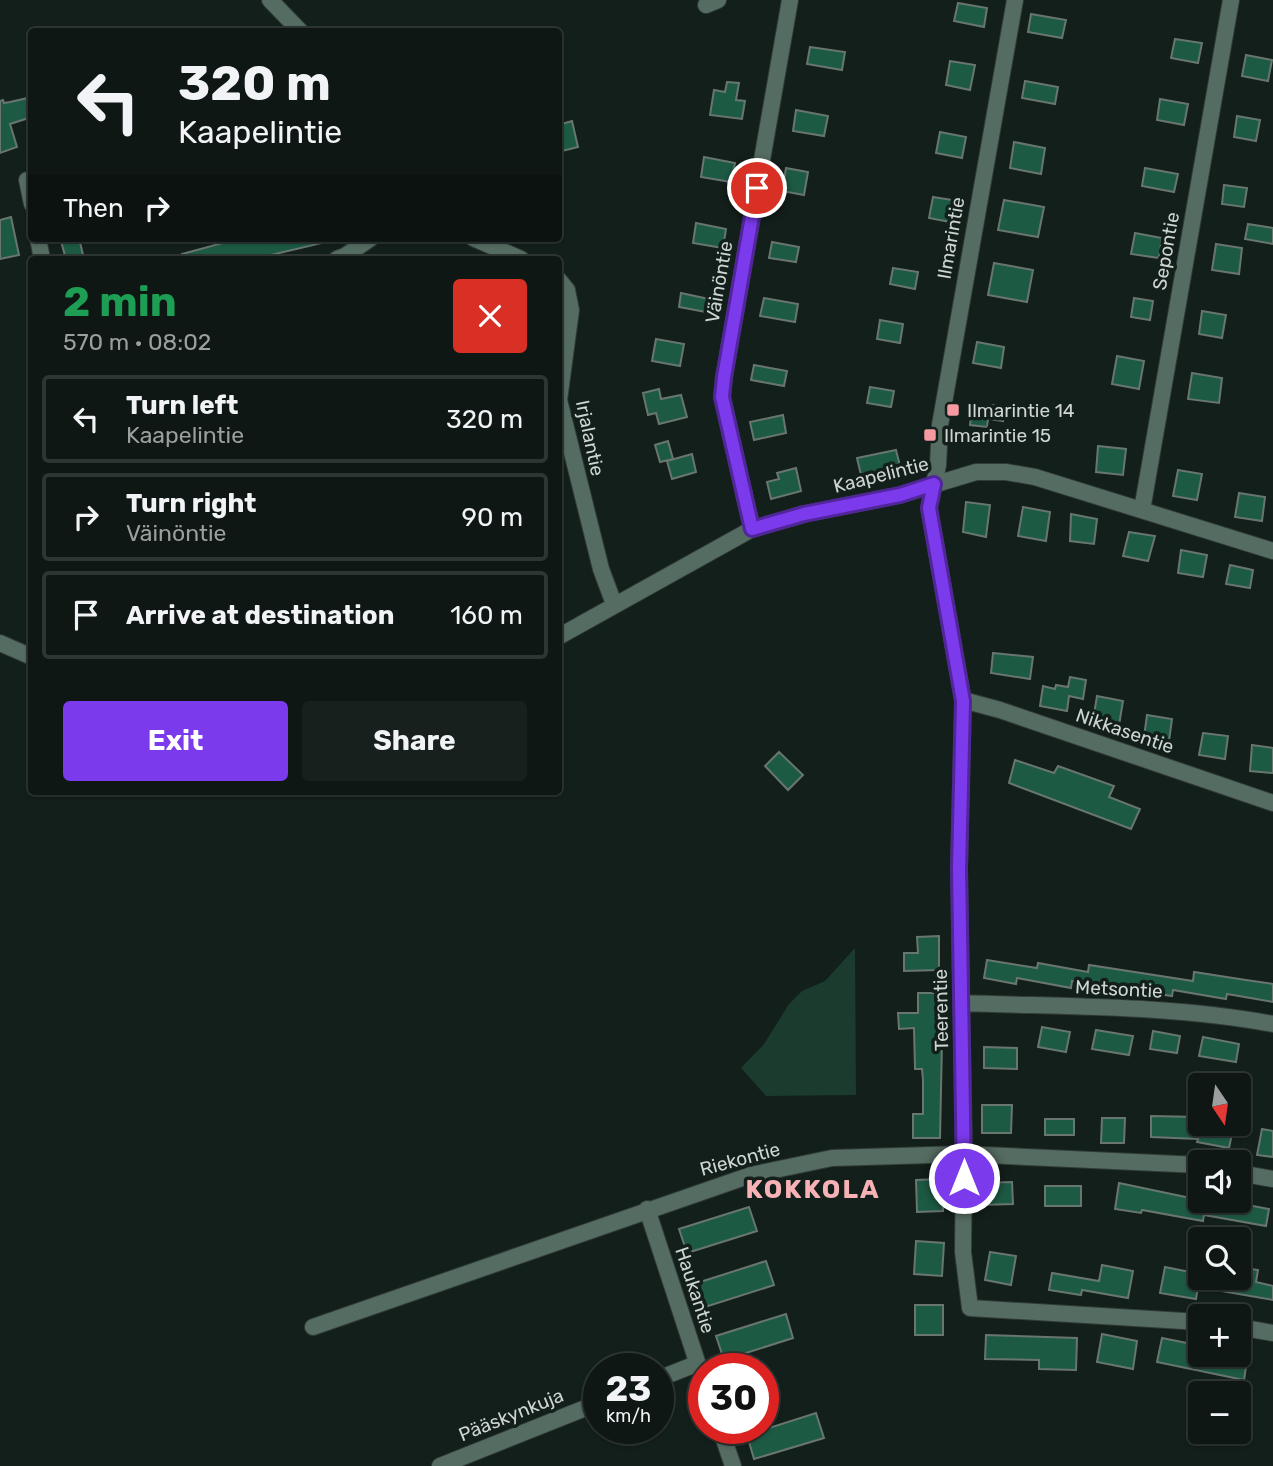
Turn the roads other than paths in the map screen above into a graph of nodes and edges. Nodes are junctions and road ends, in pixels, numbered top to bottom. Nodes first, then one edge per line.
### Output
1 (270, 0) edge
2 (790, 0) edge
3 (1015, 0) edge
4 (1231, 0) edge
5 (297, 28) edge
6 (27, 180) dead end
7 (28, 185) edge
8 (366, 242) edge
9 (482, 242) edge
10 (345, 256) edge
11 (514, 256) edge
12 (562, 284) edge
13 (562, 378) edge
14 (562, 412) edge
15 (934, 484) junction
16 (1142, 510) junction
17 (752, 529) junction
18 (1273, 551) edge
19 (614, 604) junction
20 (562, 635) edge
21 (0, 643) edge
22 (28, 655) edge
23 (963, 701) junction
24 (1273, 803) edge
25 (962, 1003) junction
26 (1273, 1024) edge
27 (964, 1154) junction
28 (1188, 1164) edge
29 (1251, 1175) edge
30 (1273, 1180) edge
31 (647, 1209) junction
32 (1188, 1321) edge
33 (313, 1327) dead end
34 (1251, 1329) edge
35 (1273, 1333) edge
36 (693, 1353) edge
37 (583, 1409) edge
38 (725, 1444) edge
39 (440, 1466) edge
40 (733, 1466) edge

1 - 5 street
2 - 17 street, Väinöntie
3 - 15 street, Ilmarintie
4 - 16 street, Sepontie
6 - 7 street
8 - 10 street
9 - 11 street
12 - 13 street, Irjalantie
14 - 19 street, Irjalantie
15 - 16 street, Kaapelintie
15 - 17 street, Kaapelintie
15 - 23 street, Teerentie
16 - 18 street, Kaapelintie
17 - 19 street, Kaapelintie
19 - 20 street, Kaapelintie
21 - 22 street
23 - 24 street, Nikkasentie
23 - 25 street, Teerentie
25 - 26 street, Metsontie
25 - 27 street, Teerentie
27 - 28 street, Riekontie
27 - 31 street, Riekontie
27 - 32 street, Teerentie
29 - 30 street
31 - 33 street, Riekontie
31 - 36 street, Haukantie
34 - 35 street
37 - 39 street, Pääskynkuja
38 - 40 street

